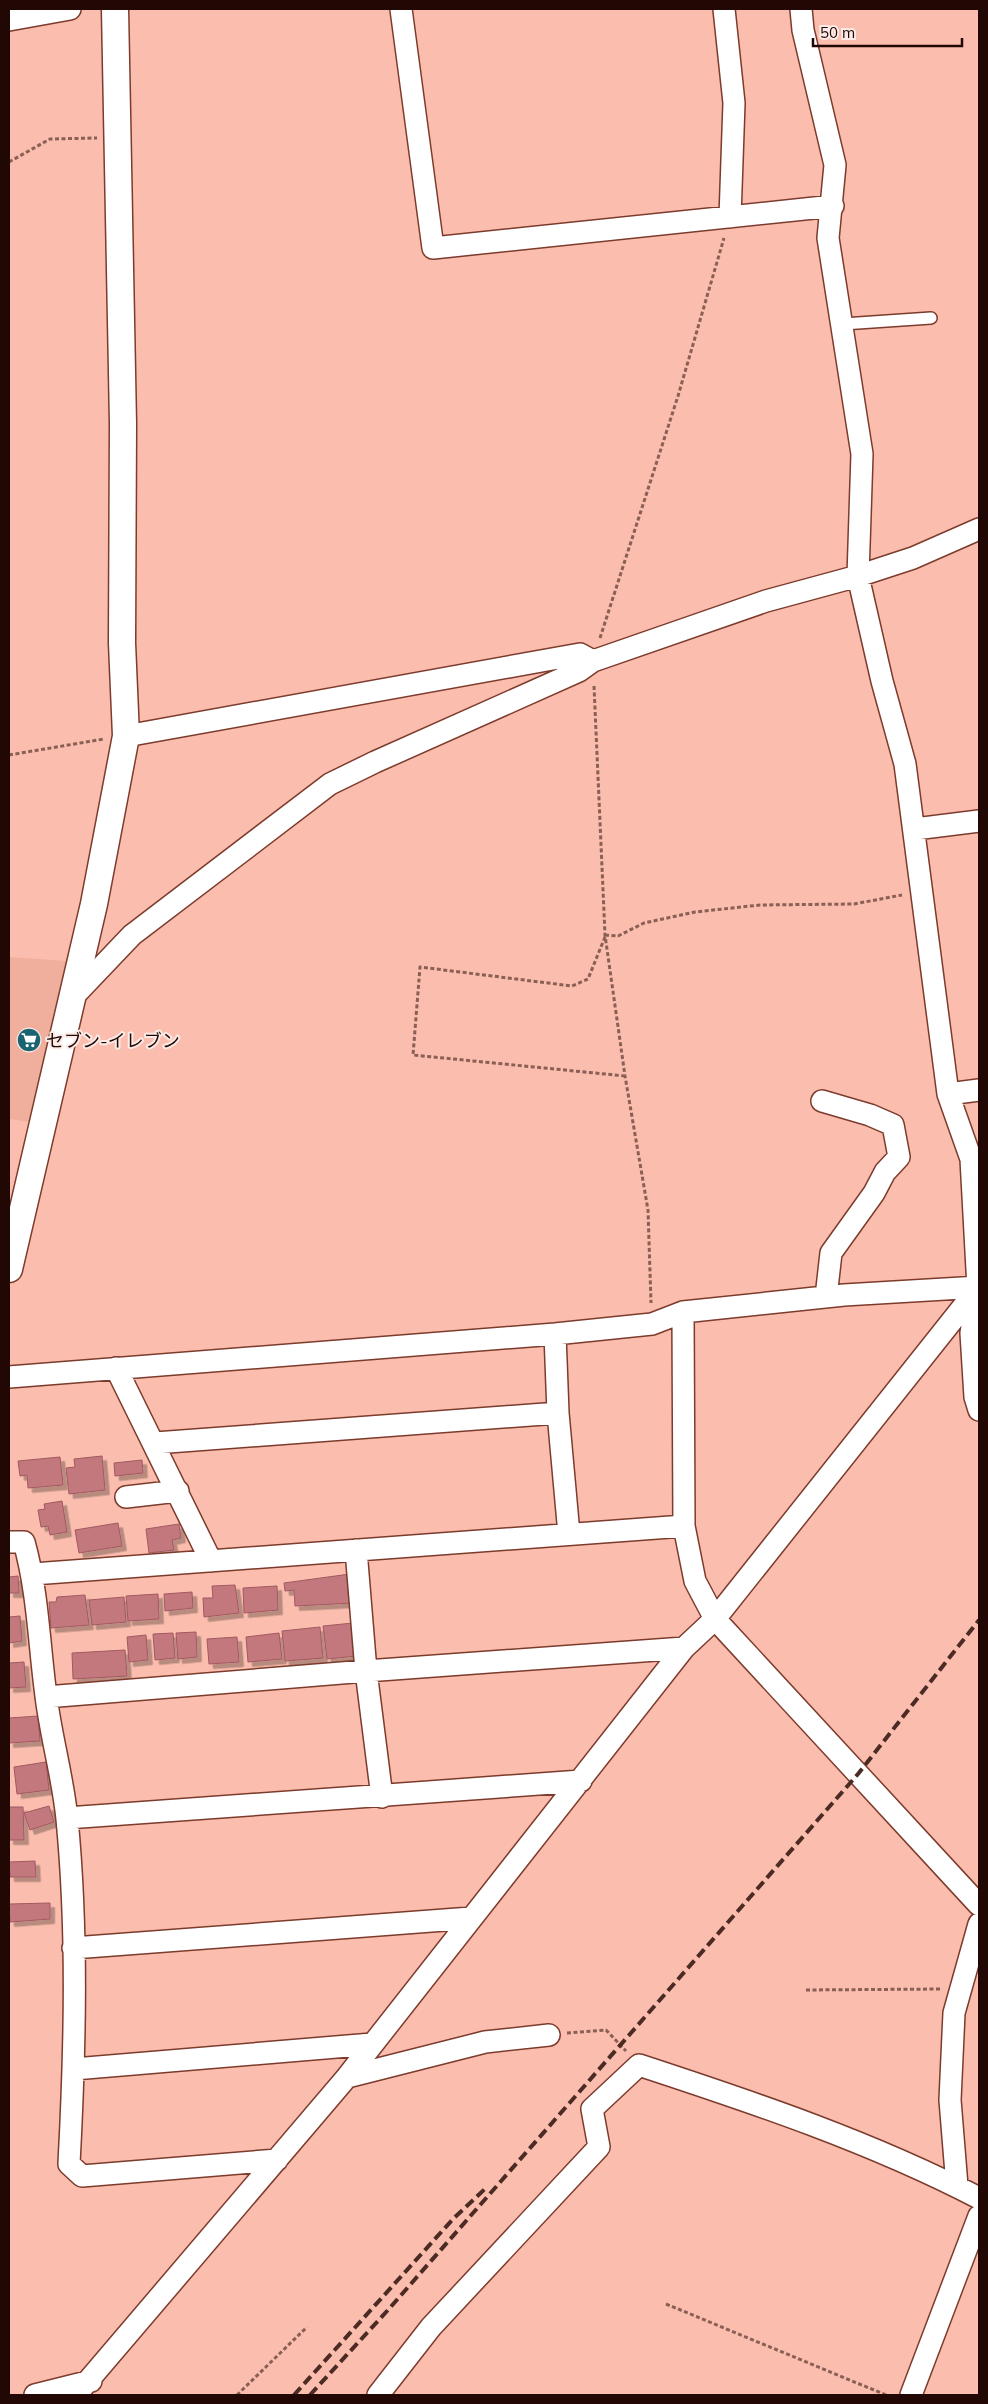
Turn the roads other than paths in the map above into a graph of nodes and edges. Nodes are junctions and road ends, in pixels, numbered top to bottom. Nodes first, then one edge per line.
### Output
1 (70, 9) edge
2 (115, 9) edge
3 (401, 9) edge
4 (724, 9) edge
5 (802, 9) edge
6 (9, 20) edge
7 (833, 206) junction
8 (730, 217) junction
9 (931, 318) dead end
10 (843, 324) junction
11 (979, 529) edge
12 (858, 576) junction
13 (592, 661) junction
14 (126, 736) junction
15 (979, 821) edge
16 (915, 829) junction
17 (72, 998) junction
18 (979, 1090) edge
19 (948, 1094) junction
20 (822, 1101) dead end
21 (9, 1269) edge
22 (979, 1287) edge
23 (826, 1297) junction
24 (683, 1312) junction
25 (555, 1334) junction
26 (116, 1368) junction
27 (9, 1377) edge
28 (979, 1410) edge
29 (558, 1413) junction
30 (154, 1442) junction
31 (178, 1491) junction
32 (126, 1498) dead end
33 (684, 1526) junction
34 (569, 1534) junction
35 (9, 1542) edge
36 (356, 1550) junction
37 (211, 1561) junction
38 (33, 1574) junction
39 (715, 1619) junction
40 (684, 1648) junction
41 (366, 1671) junction
42 (46, 1697) junction
43 (581, 1781) junction
44 (382, 1796) junction
45 (67, 1818) junction
46 (979, 1905) edge
47 (472, 1918) junction
48 (979, 1924) edge
49 (73, 1948) junction
50 (549, 2035) road end
51 (372, 2044) junction
52 (74, 2069) junction
53 (347, 2077) junction
54 (277, 2160) junction
55 (957, 2186) junction
56 (979, 2198) edge
57 (979, 2216) edge
58 (84, 2388) edge
59 (35, 2395) edge
60 (378, 2395) edge
61 (911, 2395) edge

1 - 6 street
2 - 14 street
3 - 8 street
4 - 8 street
5 - 7 street
7 - 8 street
7 - 10 street
9 - 10 lane
10 - 12 street
11 - 12 street
12 - 13 street
12 - 16 street
13 - 14 street
13 - 17 street
14 - 17 street
15 - 16 street
16 - 19 street
17 - 21 street
18 - 19 street
19 - 22 street
20 - 23 street
22 - 23 street
22 - 28 street
22 - 39 street
23 - 24 street
24 - 25 street
24 - 33 street
25 - 26 street
25 - 29 street
26 - 27 street
26 - 30 street
29 - 30 street
29 - 34 street
30 - 31 street
31 - 32 street
31 - 37 street
33 - 34 street
33 - 39 street
34 - 36 street
35 - 38 street
36 - 37 street
36 - 41 street
37 - 38 street
38 - 42 street
39 - 40 street
39 - 46 street
40 - 41 street
40 - 43 street
41 - 42 street
41 - 44 street
42 - 45 street
43 - 44 street
43 - 47 street
44 - 45 street
45 - 49 street
47 - 49 street
47 - 51 street
48 - 55 street
49 - 52 street
50 - 53 street
51 - 52 street
51 - 53 street
52 - 54 street
53 - 54 street
54 - 58 street
55 - 56 street
55 - 60 street
57 - 61 street
58 - 59 street

